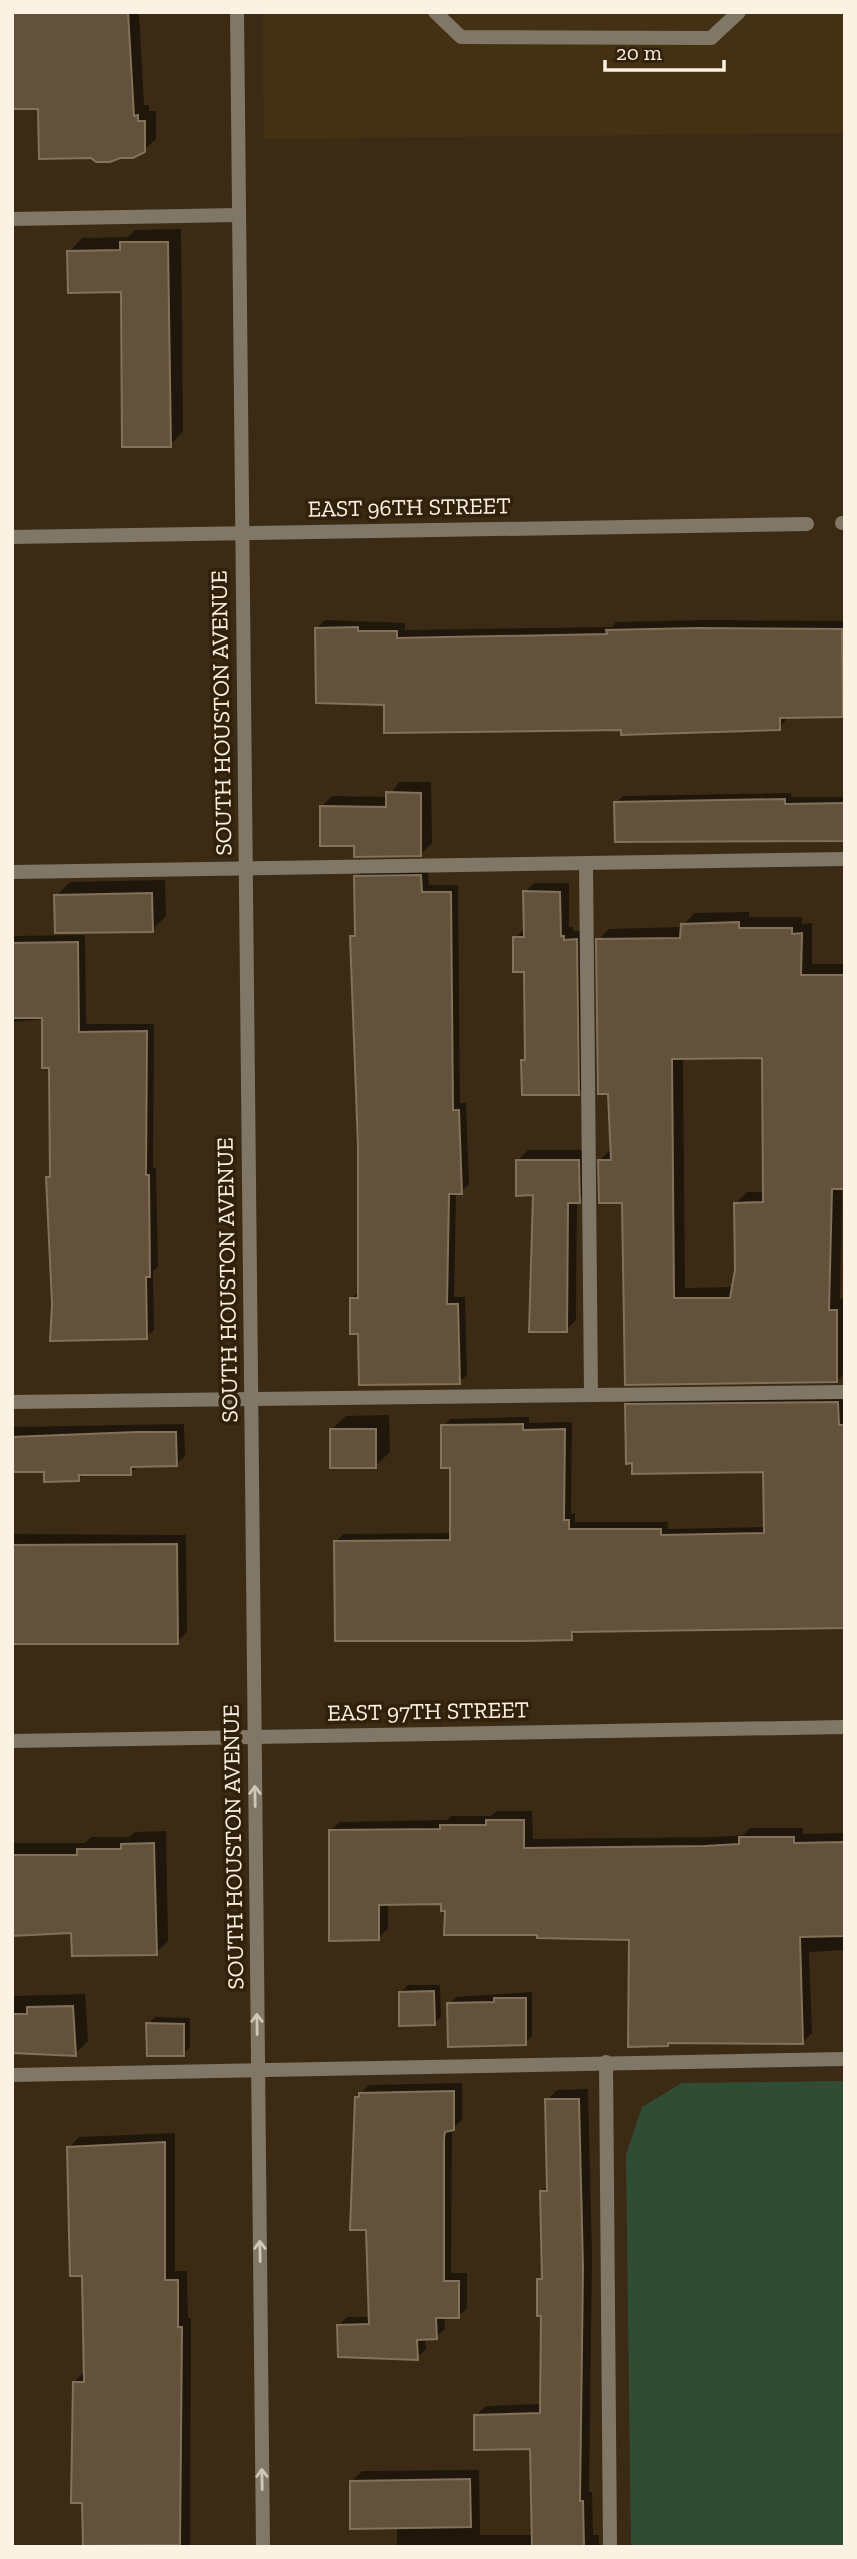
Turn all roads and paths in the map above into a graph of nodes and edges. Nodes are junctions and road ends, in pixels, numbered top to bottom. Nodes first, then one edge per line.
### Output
1 (237, 12) edge
2 (435, 12) edge
3 (739, 12) edge
4 (239, 215) junction
5 (12, 219) edge
6 (807, 524) dead end
7 (242, 533) junction
8 (12, 537) edge
9 (845, 859) edge
10 (586, 863) junction
11 (245, 868) junction
12 (12, 872) edge
13 (845, 1392) edge
14 (592, 1395) junction
15 (251, 1399) junction
16 (12, 1402) edge
17 (845, 1727) edge
18 (254, 1736) junction
19 (12, 1741) edge
20 (845, 2059) edge
21 (606, 2062) junction
22 (258, 2070) junction
23 (12, 2075) edge
24 (263, 2547) edge
25 (610, 2547) edge

1 - 4 street, SOUTH HOUSTON AVENUE
2 - 3 street
4 - 5 street
4 - 7 street, SOUTH HOUSTON AVENUE
6 - 7 street, EAST 96TH STREET
7 - 8 street, EAST 96TH STREET
7 - 11 street, SOUTH HOUSTON AVENUE
9 - 10 street
10 - 11 street
10 - 14 street
11 - 12 street
11 - 15 street, SOUTH HOUSTON AVENUE
13 - 14 street
14 - 15 street
15 - 16 street
15 - 18 street, SOUTH HOUSTON AVENUE
17 - 18 street, EAST 97TH STREET
18 - 19 street, EAST 97TH STREET
22 -> 18 street, SOUTH HOUSTON AVENUE
20 - 21 street
21 - 22 street
21 - 25 street
22 - 23 street
24 -> 22 street, SOUTH HOUSTON AVENUE

